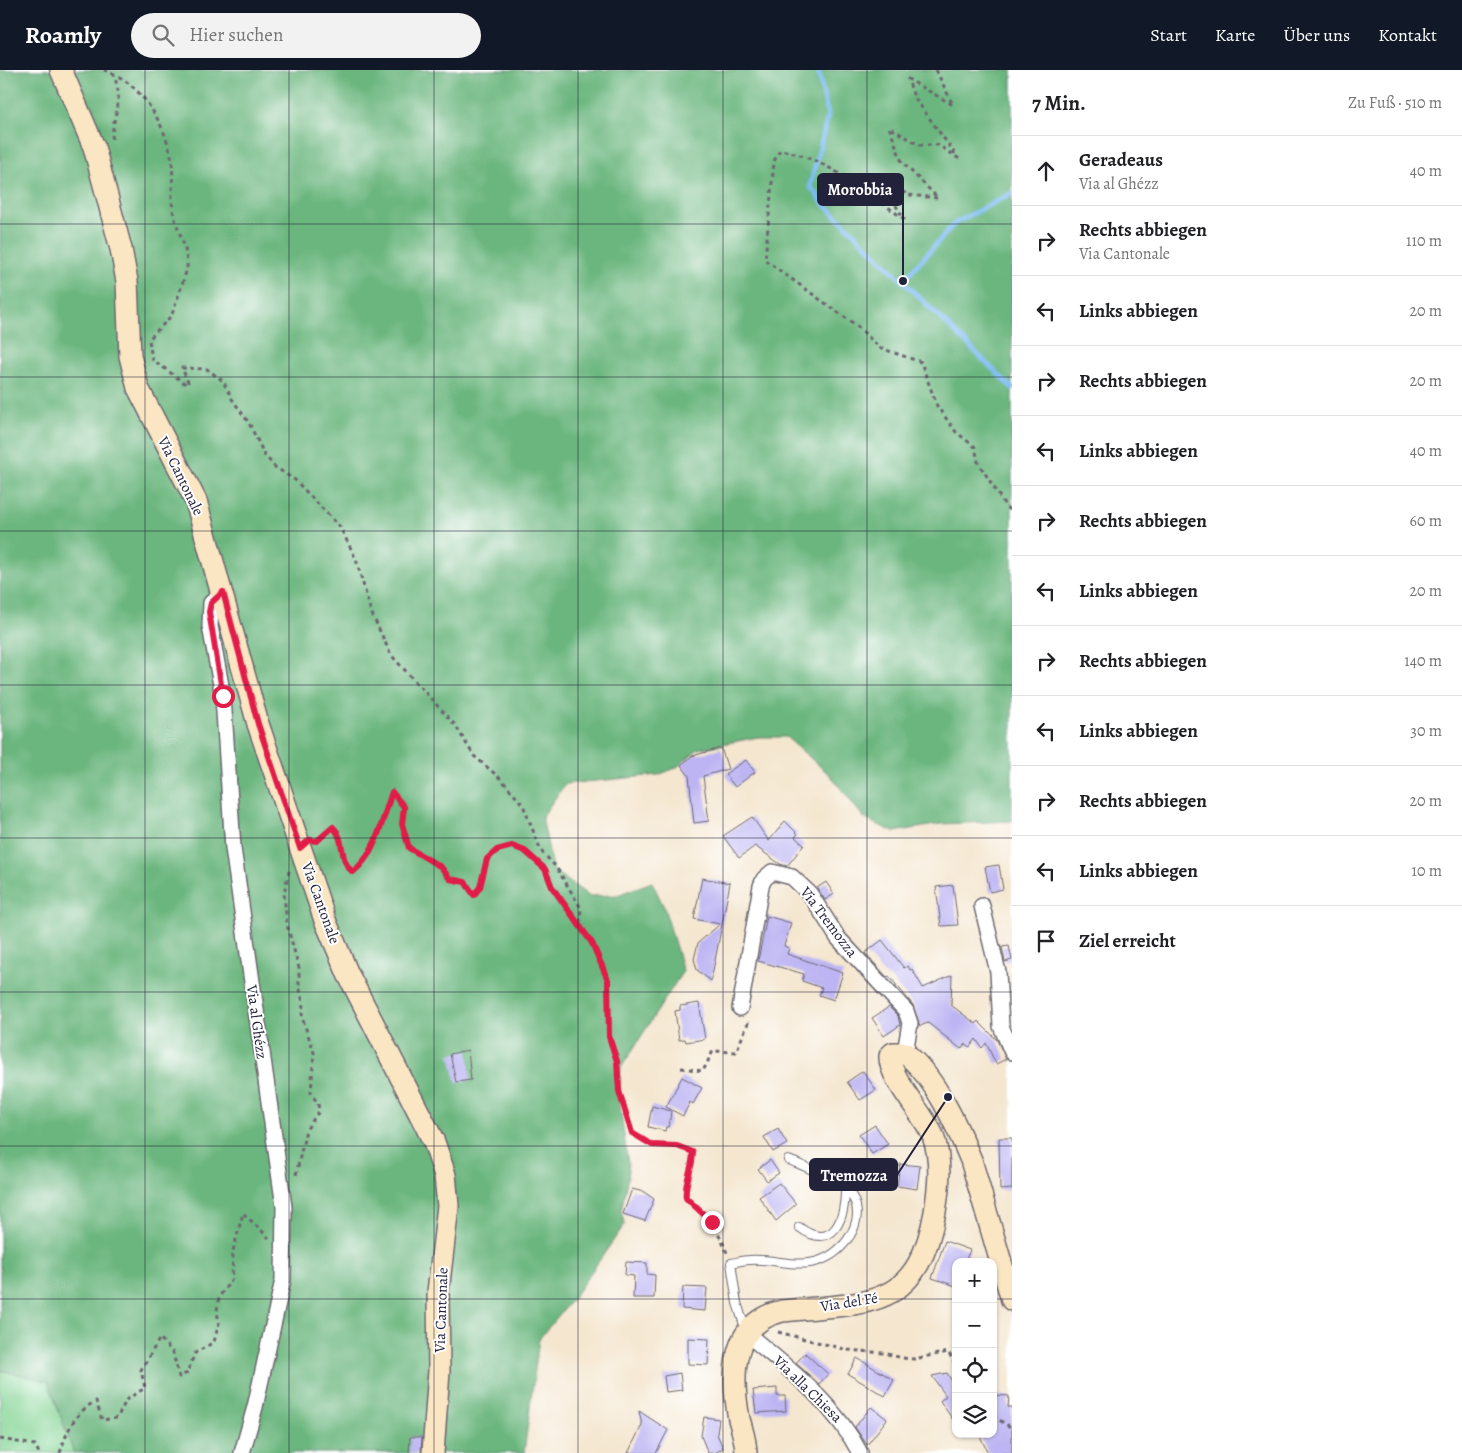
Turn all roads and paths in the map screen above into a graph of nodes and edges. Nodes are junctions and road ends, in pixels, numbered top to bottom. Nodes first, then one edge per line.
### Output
1 (61, 70) edge
2 (104, 70) edge
3 (936, 70) edge
4 (113, 73) junction
5 (110, 146) dead end
6 (1012, 512) edge
7 (223, 592) junction
8 (300, 848) junction
9 (982, 906) dead end
10 (580, 925) junction
11 (740, 1008) joint
12 (1011, 1047) edge
13 (905, 1053) junction
14 (681, 1068) dead end
15 (788, 1160) dead end
16 (294, 1178) dead end
17 (845, 1188) junction
18 (798, 1226) dead end
19 (283, 1248) junction
20 (730, 1263) junction
21 (1012, 1300) edge
22 (754, 1326) junction
23 (952, 1358) edge
24 (997, 1419) edge
25 (1012, 1428) edge
26 (0, 1439) edge
27 (40, 1453) edge
28 (60, 1453) edge
29 (242, 1453) edge
30 (433, 1453) edge
31 (746, 1453) edge
32 (860, 1453) edge

1 - 7 street, Via Cantonale
2 - 4 path
3 - 6 path
4 - 5 path
4 - 10 path
7 - 8 street, Via Cantonale
7 - 19 street, Via al Ghézz
8 - 10 path
8 - 16 path
8 - 30 street, Via Cantonale
9 - 12 street
10 - 20 path
11 - 13 street, Via Tremozza
11 - 14 path
13 - 21 street
13 - 22 street, Via del Fé
15 - 17 lane
17 - 18 lane
17 - 20 lane
19 - 28 path
19 - 29 street, Via al Ghézz
20 - 22 lane
22 - 23 path
22 - 31 street
22 - 32 street, Via alla Chiesa
24 - 25 path
26 - 27 path

